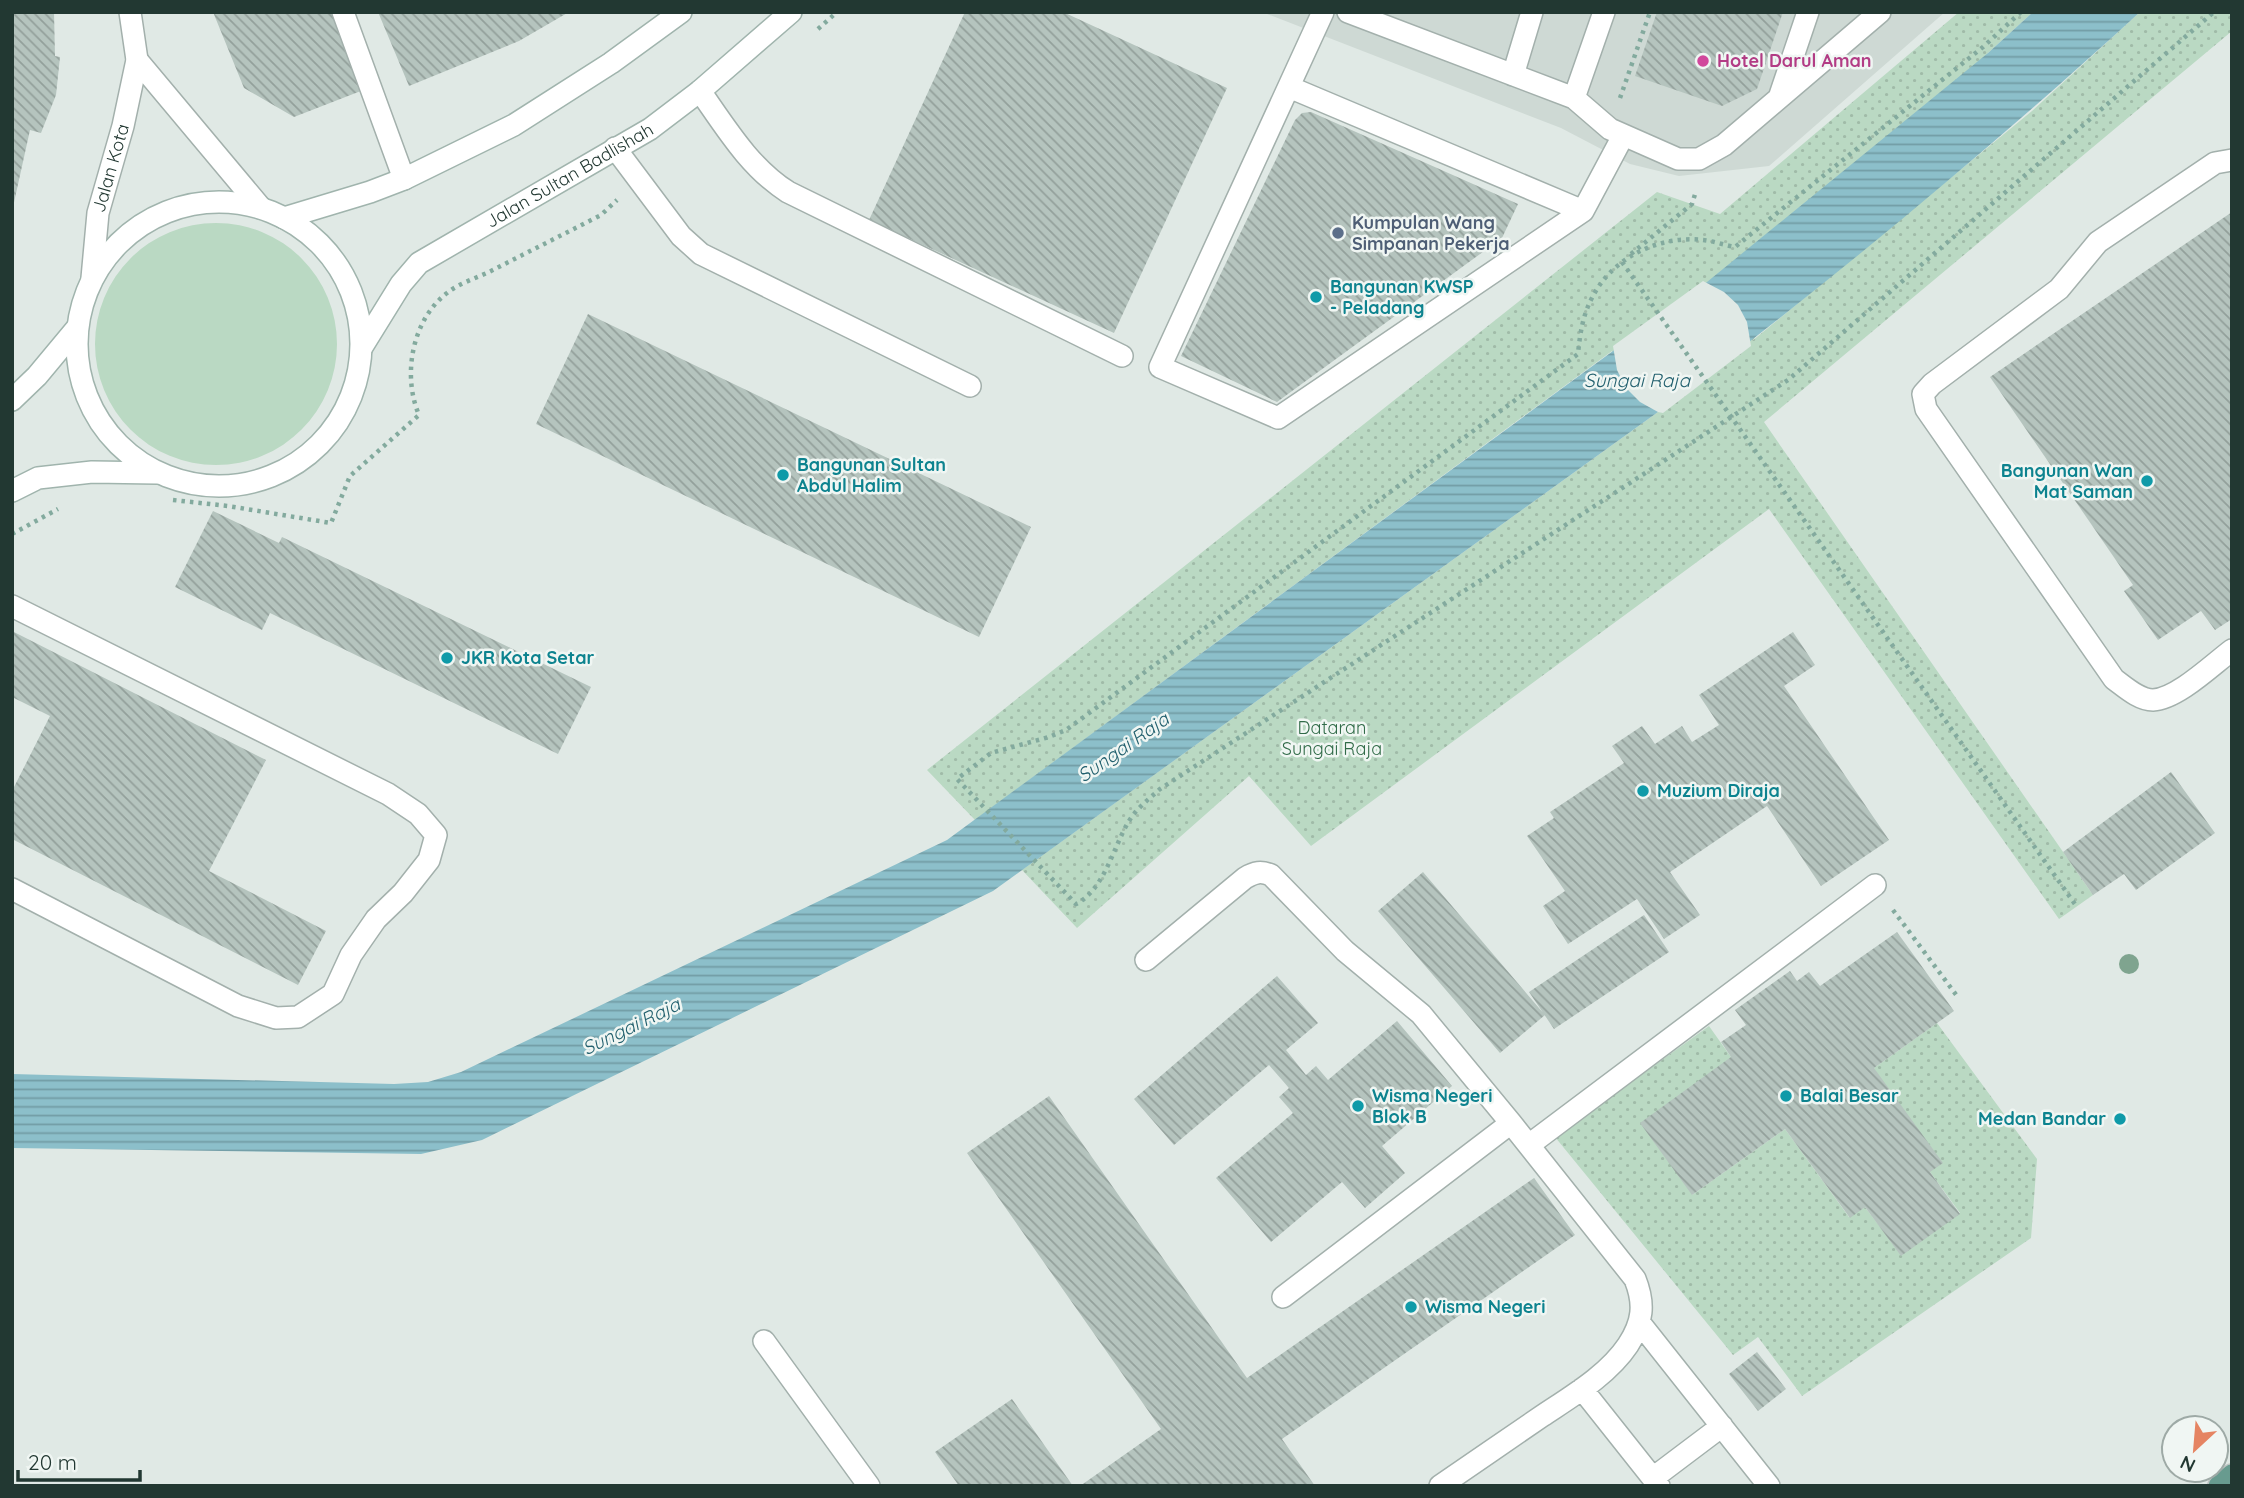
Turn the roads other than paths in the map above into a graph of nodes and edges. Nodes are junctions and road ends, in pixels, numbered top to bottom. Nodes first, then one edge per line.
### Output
1 (130, 12) edge
2 (343, 12) edge
3 (681, 12) edge
4 (792, 12) edge
5 (1323, 12) edge
6 (1348, 12) edge
7 (1532, 12) edge
8 (1605, 12) edge
9 (1808, 12) edge
10 (1880, 12) edge
11 (137, 60) junction
12 (1513, 75) junction
13 (1289, 87) junction
14 (700, 91) junction
15 (1780, 95) junction
16 (1574, 98) junction
17 (1616, 132) junction
18 (615, 148) junction
19 (2232, 160) edge
20 (404, 178) junction
21 (261, 208) junction
22 (1583, 211) junction
23 (284, 218) junction
24 (92, 278) junction
25 (77, 328) junction
26 (362, 347) junction
27 (1122, 356) dead end
28 (970, 386) dead end
29 (12, 400) edge
30 (159, 473) junction
31 (12, 491) edge
32 (12, 606) edge
33 (2232, 650) edge
34 (1875, 885) road end
35 (12, 889) edge
36 (1146, 960) dead end
37 (1511, 1123) junction
38 (1529, 1145) junction
39 (1283, 1297) dead end
40 (1639, 1322) junction
41 (764, 1341) dead end
42 (1581, 1389) junction
43 (1722, 1426) junction
44 (2232, 1475) edge
45 (1656, 1482) edge
46 (869, 1486) edge
47 (1440, 1486) edge
48 (1769, 1486) edge
49 (2219, 1486) edge

1 - 11 main road, Jalan Kota
2 - 20 main road
3 - 20 main road
4 - 14 main road, Jalan Sultan Badlishah
5 - 13 main road
6 - 12 main road
7 - 12 main road
8 - 16 main road
9 - 15 main road
10 - 15 main road
11 - 21 main road
11 - 24 main road, Jalan Kota
12 - 16 main road
13 - 22 main road
13 - 22 main road
14 - 18 main road, Jalan Sultan Badlishah
14 - 27 main road
15 - 17 main road
16 - 17 main road
17 - 22 main road
18 - 26 main road, Jalan Sultan Badlishah
18 - 28 main road
19 - 33 main road
20 - 23 main road
21 - 23 main road
21 - 24 main road
23 - 26 main road
24 - 25 main road
25 - 29 main road
25 - 30 main road
26 - 30 main road
30 - 31 main road
32 - 35 main road
34 - 38 main road
36 - 37 main road
37 - 38 main road
37 - 39 main road
38 - 40 main road
40 - 42 main road
40 - 43 main road
41 - 46 main road
42 - 45 main road
42 - 47 main road
43 - 45 main road
43 - 48 main road
44 - 49 main road

